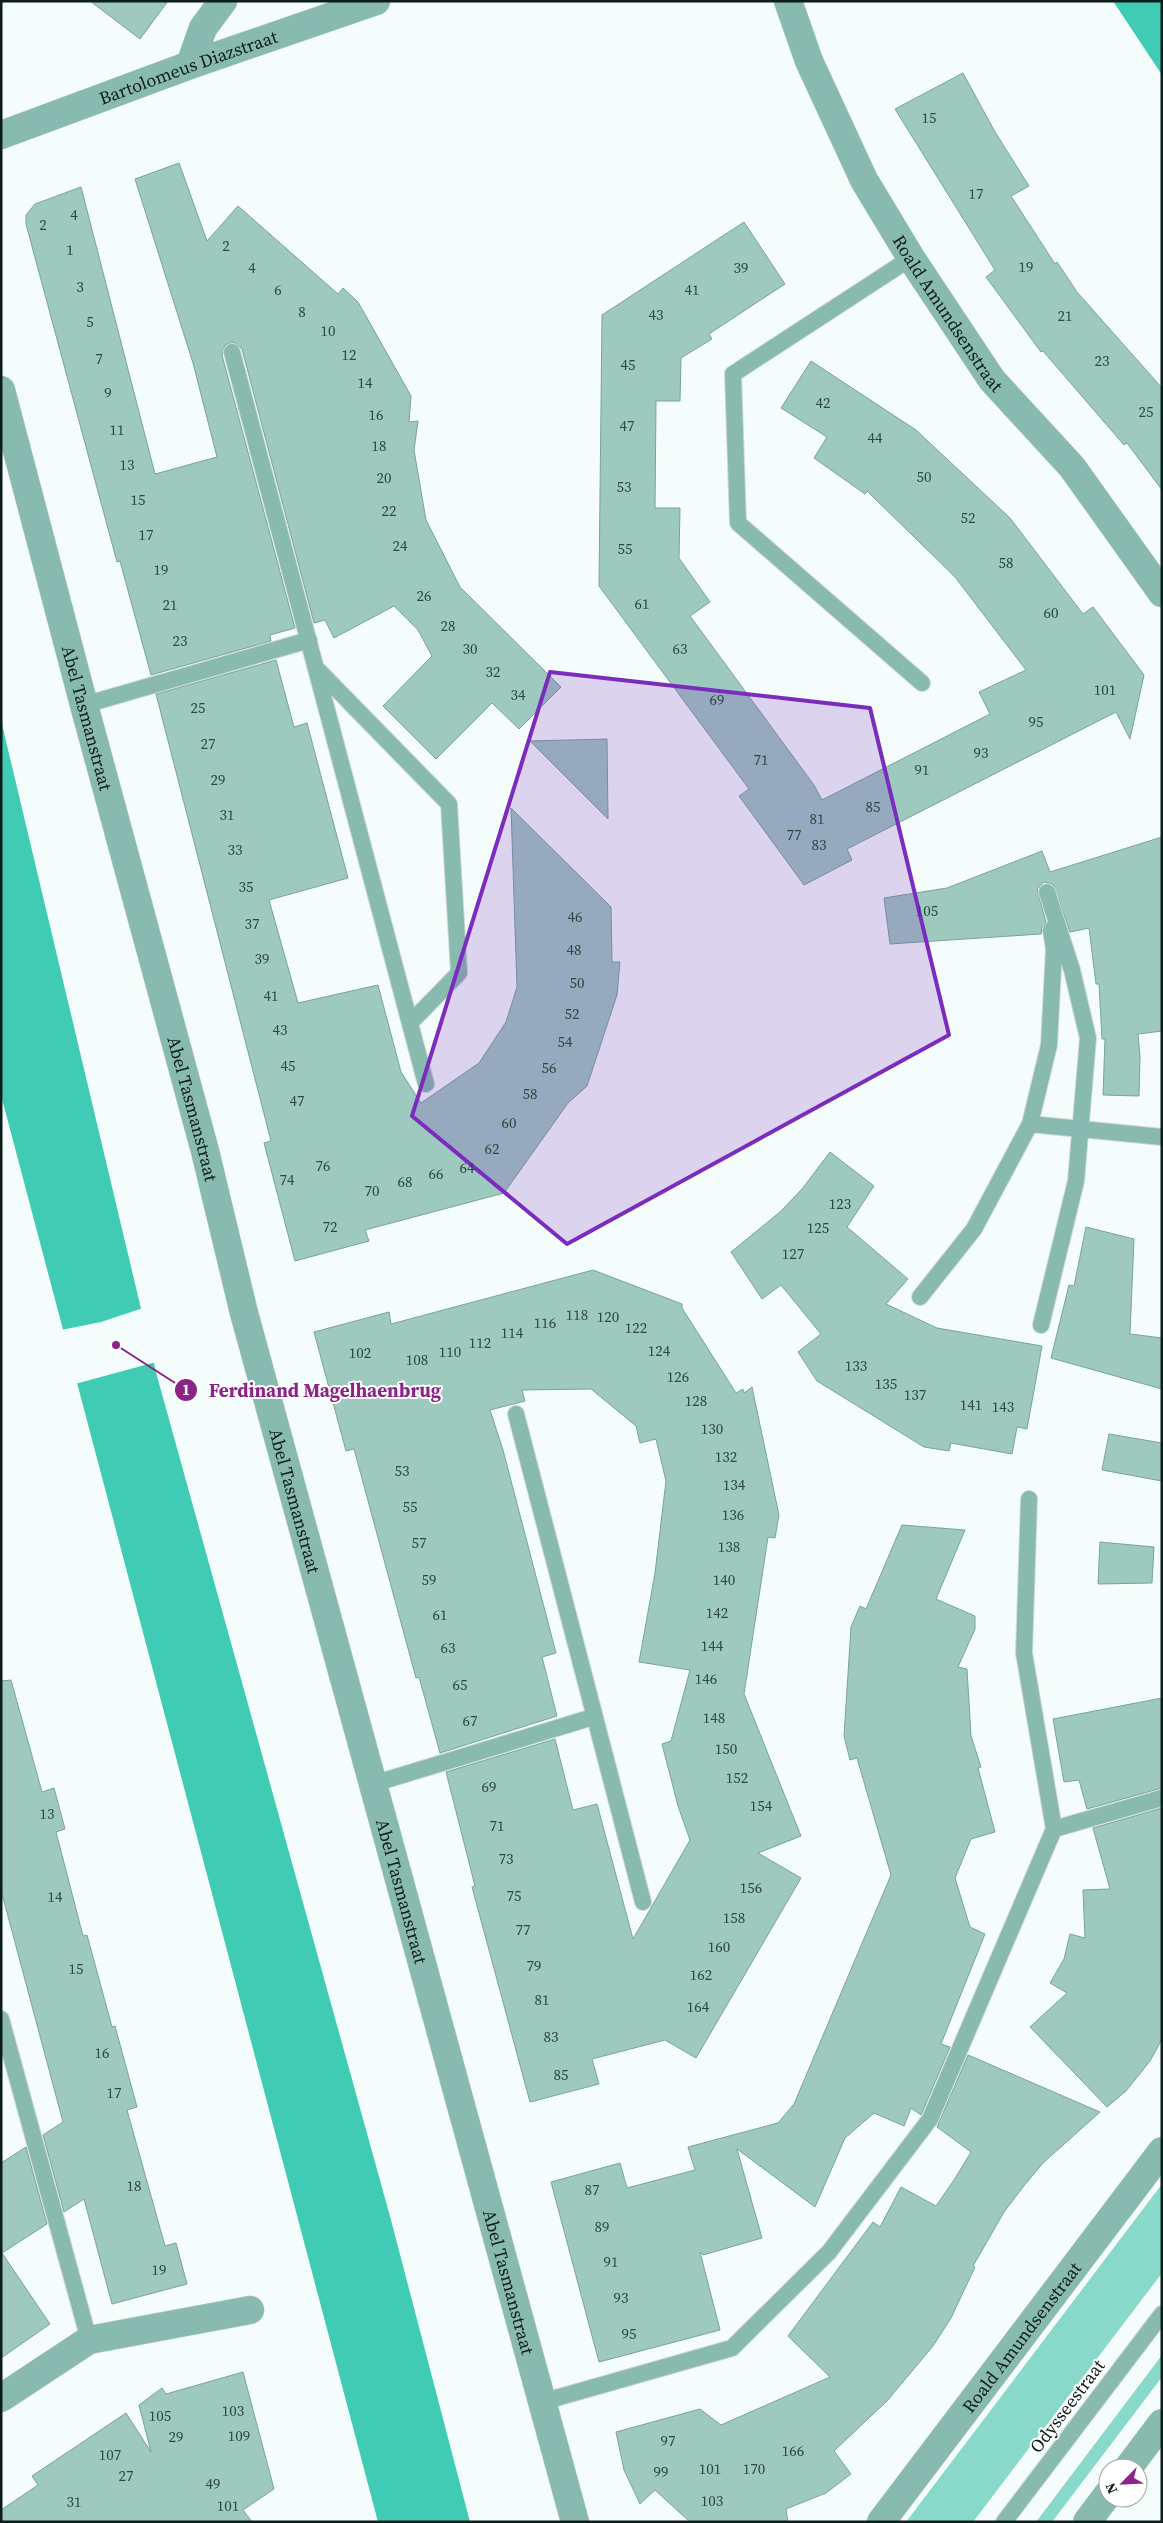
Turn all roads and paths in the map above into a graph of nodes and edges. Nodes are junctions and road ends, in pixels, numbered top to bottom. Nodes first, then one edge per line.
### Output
1 (223, 1) edge
2 (376, 1) edge
3 (788, 1) edge
4 (190, 65) junction
5 (1, 136) edge
6 (911, 258) junction
7 (232, 352) dead end
8 (1, 390) edge
9 (1162, 593) edge
10 (309, 640) junction
11 (317, 669) junction
12 (922, 684) dead end
13 (84, 705) junction
14 (410, 1023) junction
15 (426, 1084) dead end
16 (1030, 1124) junction
17 (1082, 1129) junction
18 (1162, 1137) edge
19 (920, 1297) dead end
20 (1041, 1325) dead end
21 (516, 1414) dead end
22 (1028, 1499) dead end
23 (593, 1717) junction
24 (374, 1784) junction
25 (1162, 1798) edge
26 (1054, 1829) junction
27 (642, 1902) dead end
28 (1, 2019) edge
29 (1, 2047) edge
30 (14, 2064) junction
31 (1162, 2151) edge
32 (250, 2310) dead end
33 (1162, 2314) edge
34 (89, 2340) junction
35 (1, 2398) edge
36 (542, 2402) junction
37 (1162, 2423) edge
38 (1136, 2458) edge
39 (1098, 2507) edge
40 (575, 2522) edge
41 (881, 2522) edge
42 (1004, 2522) edge
43 (1087, 2522) edge

1 - 4 street
2 - 4 street, Bartolomeus Diazstraat
3 - 6 street, Roald Amundsenstraat
4 - 5 street, Bartolomeus Diazstraat
6 - 9 street, Roald Amundsenstraat
6 - 12 lane
7 - 10 lane
8 - 13 street, Abel Tasmanstraat
10 - 11 lane
10 - 13 lane
11 - 14 lane
11 - 14 lane
13 - 24 street, Abel Tasmanstraat
14 - 15 lane
16 - 17 lane
16 - 17 lane
16 - 19 lane
17 - 18 lane
17 - 20 lane
21 - 23 lane
22 - 26 lane
23 - 24 lane
23 - 27 lane
24 - 36 street, Abel Tasmanstraat
25 - 26 lane
26 - 36 lane
28 - 30 lane
29 - 30 lane
30 - 34 lane
31 - 41 street, Roald Amundsenstraat
32 - 34 street
33 - 42 lane, Odysseestraat
34 - 35 street
36 - 40 street, Abel Tasmanstraat
37 - 38 street
39 - 43 street

